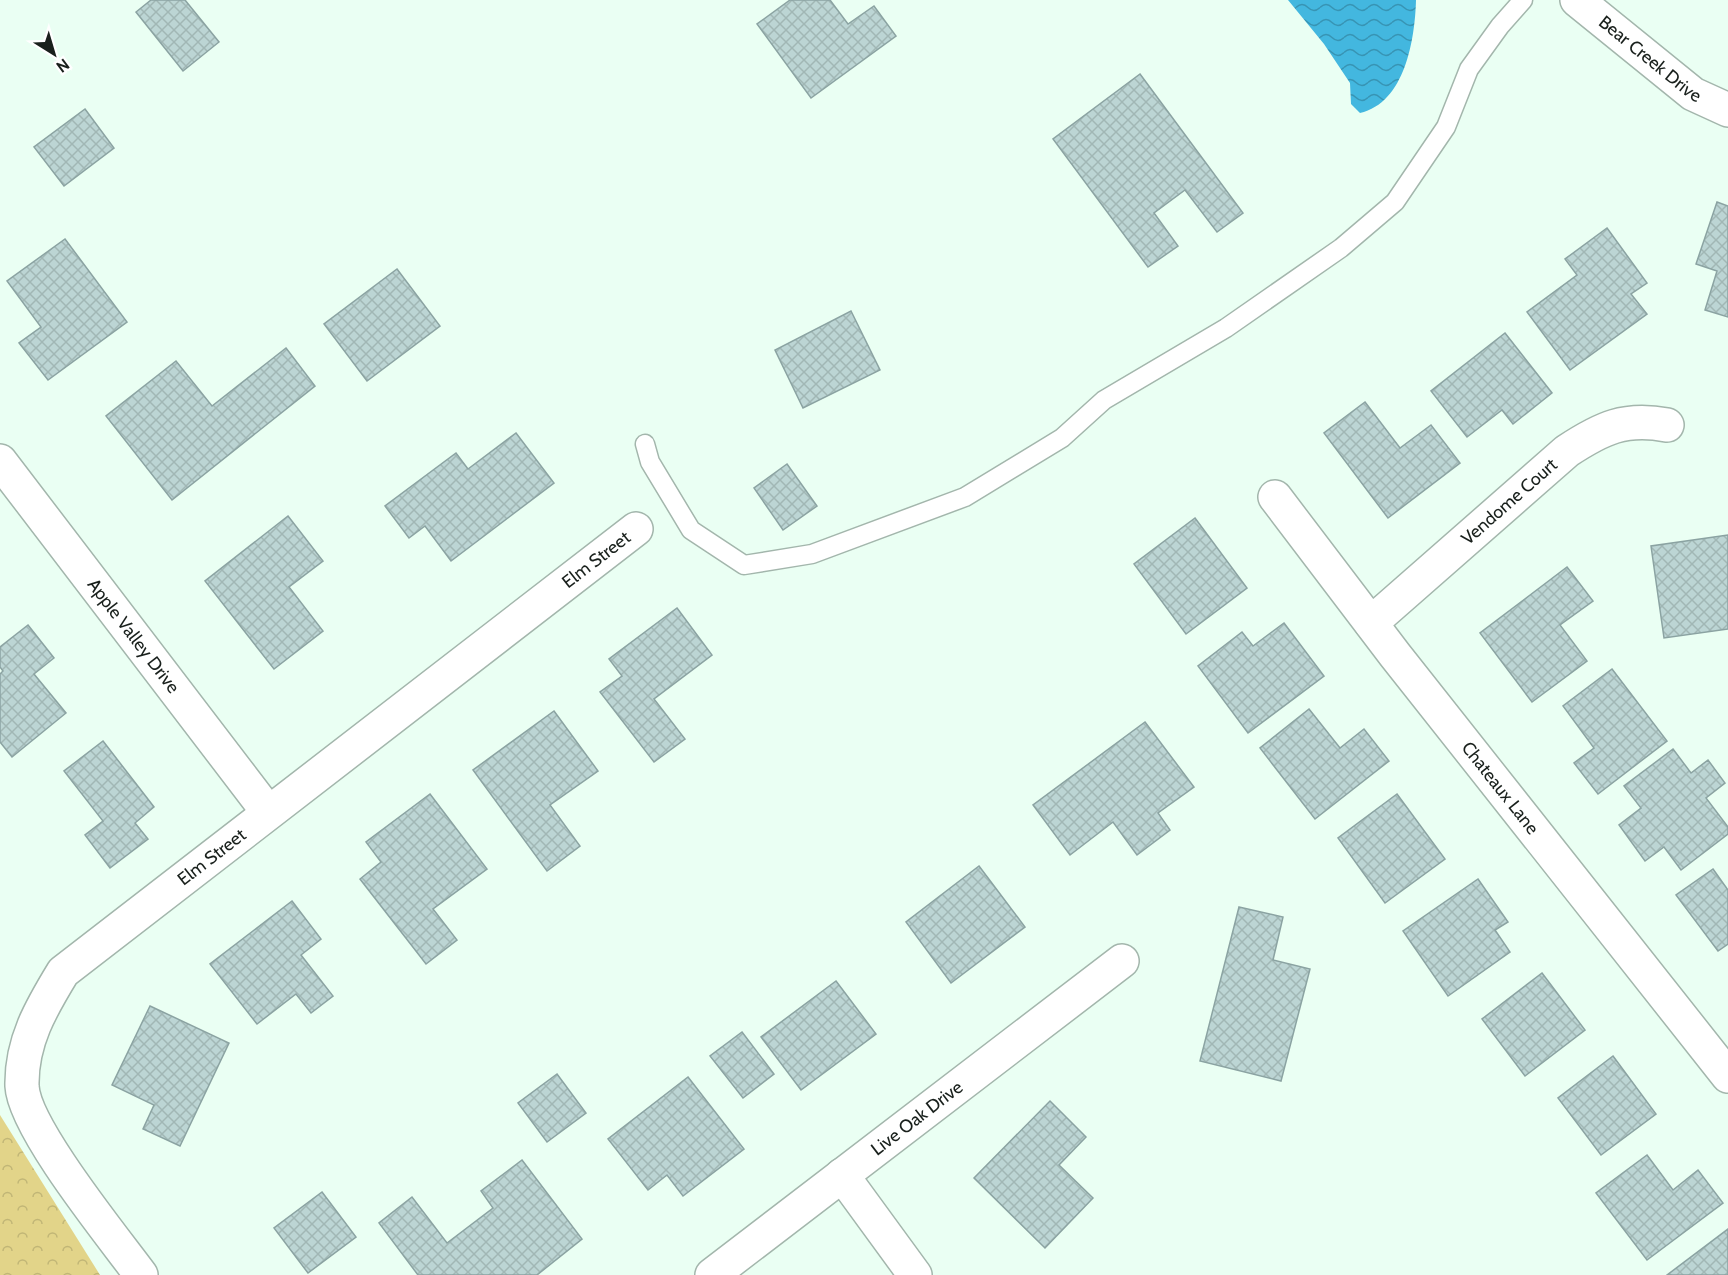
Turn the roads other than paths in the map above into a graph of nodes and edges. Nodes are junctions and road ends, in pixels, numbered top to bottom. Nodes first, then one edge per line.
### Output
1 (1523, 0) edge
2 (1577, 0) edge
3 (1728, 110) edge
4 (1667, 425) dead end
5 (645, 444) dead end
6 (0, 461) edge
7 (1275, 497) dead end
8 (636, 529) dead end
9 (1371, 623) junction
10 (268, 812) junction
11 (1122, 961) dead end
12 (1725, 1066) edge
13 (842, 1175) junction
14 (141, 1275) edge
15 (712, 1275) edge
16 (915, 1275) edge

1 - 5 lane
2 - 3 street, Bear Creek Drive
4 - 9 street, Vendome Court
6 - 10 street, Apple Valley Drive
7 - 9 street, Chateaux Lane
8 - 10 street, Elm Street
9 - 12 street, Chateaux Lane
10 - 14 street, Elm Street
11 - 13 street, Live Oak Drive
13 - 15 street, Live Oak Drive
13 - 16 street

